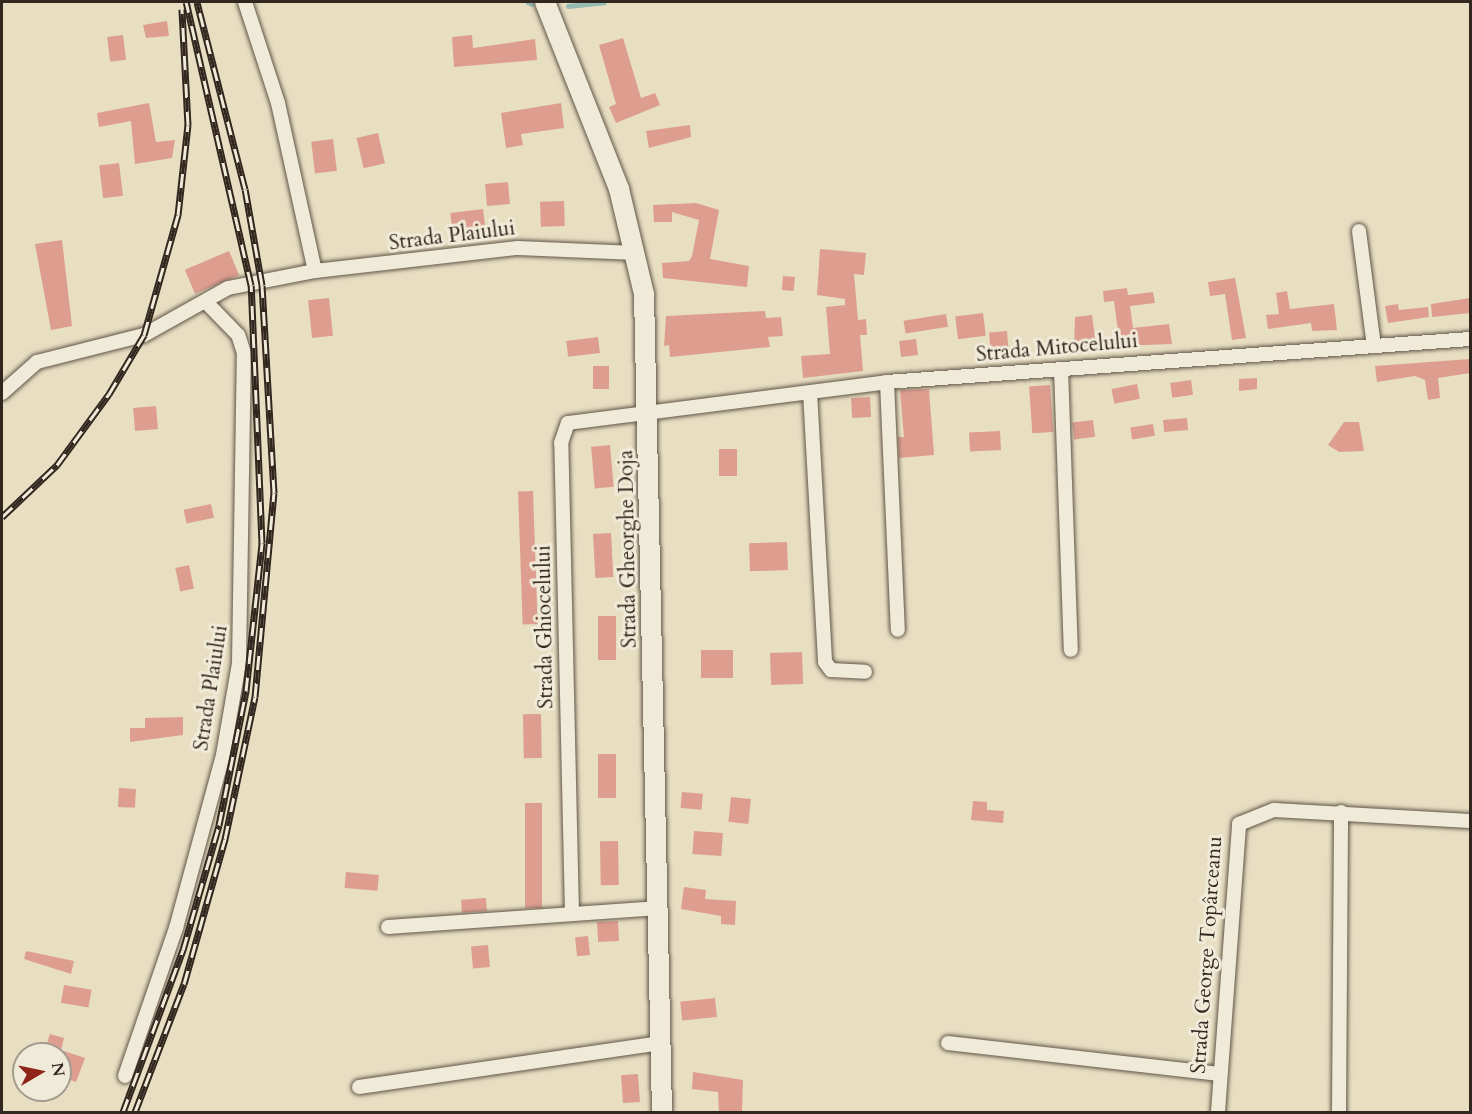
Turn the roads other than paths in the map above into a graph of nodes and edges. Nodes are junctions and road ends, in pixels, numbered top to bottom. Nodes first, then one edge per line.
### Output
1 (245, 2) edge
2 (545, 2) edge
3 (1359, 231) dead end
4 (636, 253) junction
5 (315, 271) junction
6 (208, 304) junction
7 (1470, 339) edge
8 (1374, 346) junction
9 (1061, 369) junction
10 (887, 382) junction
11 (810, 392) junction
12 (2, 393) edge
13 (649, 416) junction
14 (898, 630) dead end
15 (1071, 650) dead end
16 (865, 672) dead end
17 (1341, 812) junction
18 (1470, 820) edge
19 (659, 908) junction
20 (572, 915) junction
21 (388, 927) dead end
22 (661, 1043) junction
23 (948, 1043) dead end
24 (1219, 1074) junction
25 (125, 1076) dead end
26 (359, 1087) dead end
27 (662, 1113) edge
28 (1218, 1113) edge
29 (1339, 1113) edge

1 - 5 street
2 - 4 main road, Strada Gheorghe Doja
3 - 8 street
4 - 5 street, Strada Plaiului
4 - 13 main road, Strada Gheorghe Doja
5 - 6 street, Strada Plaiului
6 - 12 street, Strada Plaiului
6 - 25 street, Strada Plaiului
7 - 8 street, Strada Mitocelului
8 - 9 street, Strada Mitocelului
9 - 10 street, Strada Mitocelului
9 - 15 street
10 - 11 street, Strada Mitocelului
10 - 14 street
11 - 13 street, Strada Mitocelului
11 - 16 street
13 - 19 main road, Strada Gheorghe Doja
13 - 20 street, Strada Ghiocelului
17 - 18 street
17 - 24 street, Strada George Topârceanu
17 - 29 street
19 - 20 street
19 - 22 main road, Strada Gheorghe Doja
20 - 21 street
22 - 26 street
22 - 27 main road, Strada Gheorghe Doja
23 - 24 street
24 - 28 street, Strada George Topârceanu

